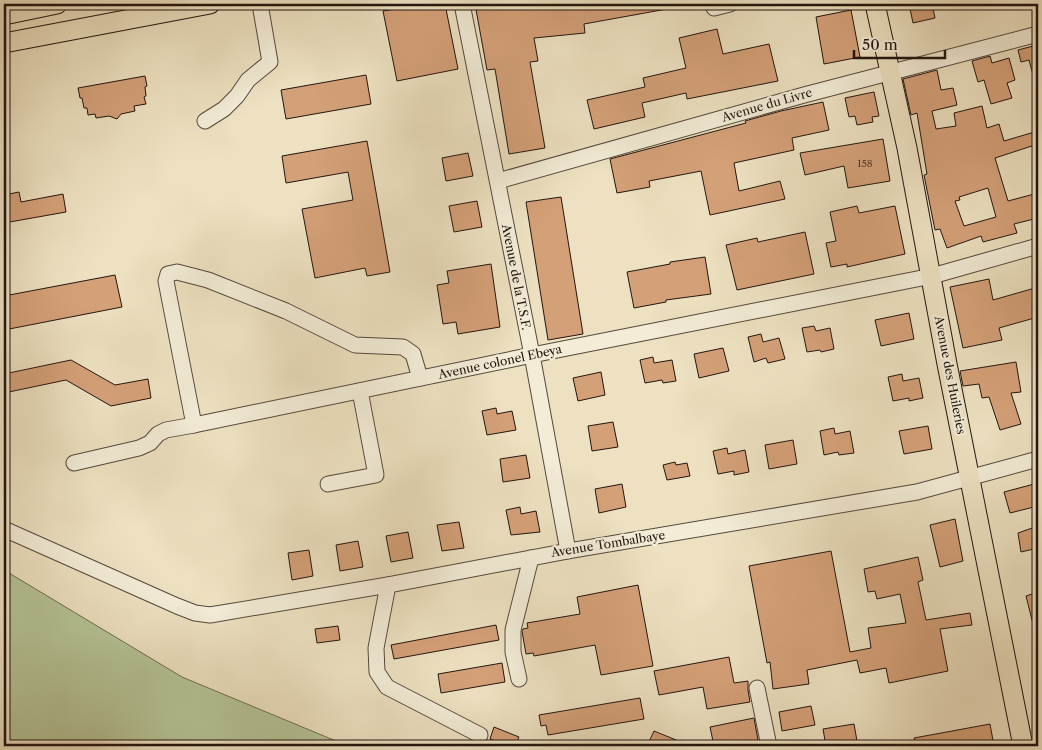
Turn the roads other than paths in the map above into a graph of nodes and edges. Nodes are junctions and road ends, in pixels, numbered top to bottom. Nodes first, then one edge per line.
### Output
1 (57, 4) edge
2 (210, 4) edge
3 (260, 4) edge
4 (462, 4) edge
5 (730, 4) edge
6 (875, 4) edge
7 (714, 8) dead end
8 (4, 15) edge
9 (1038, 34) edge
10 (4, 43) edge
11 (890, 72) junction
12 (205, 121) dead end
13 (498, 181) junction
14 (1038, 246) edge
15 (932, 276) junction
16 (532, 355) junction
17 (420, 378) junction
18 (360, 391) junction
19 (194, 425) junction
20 (1038, 459) edge
21 (74, 463) dead end
22 (970, 478) junction
23 (328, 484) dead end
24 (4, 529) edge
25 (568, 551) junction
26 (531, 558) junction
27 (388, 585) junction
28 (519, 679) dead end
29 (757, 688) dead end
30 (480, 735) dead end
31 (769, 746) edge
32 (1023, 746) edge

1 - 8 main road
2 - 10 main road
3 - 12 street
4 - 13 street, Avenue de la T.S.F.
5 - 7 street
6 - 11 main road, Avenue des Huileries
9 - 11 street, Avenue du Livre
11 - 13 street, Avenue du Livre
11 - 15 main road, Avenue des Huileries
13 - 16 street, Avenue de la T.S.F.
14 - 15 street
15 - 16 street, Avenue colonel Ebeya
15 - 22 main road, Avenue des Huileries
16 - 17 street, Avenue colonel Ebeya
16 - 25 street, Avenue de la T.S.F.
17 - 18 street, Avenue colonel Ebeya
17 - 19 street
18 - 19 street, Avenue colonel Ebeya
18 - 23 street
19 - 21 street, Avenue colonel Ebeya
20 - 22 street, Avenue Tombalbaye
22 - 25 street, Avenue Tombalbaye
22 - 32 main road, Avenue des Huileries
24 - 27 street, Avenue Tombalbaye
25 - 26 street, Avenue Tombalbaye
26 - 27 street, Avenue Tombalbaye
26 - 28 street
27 - 30 street
29 - 31 street

